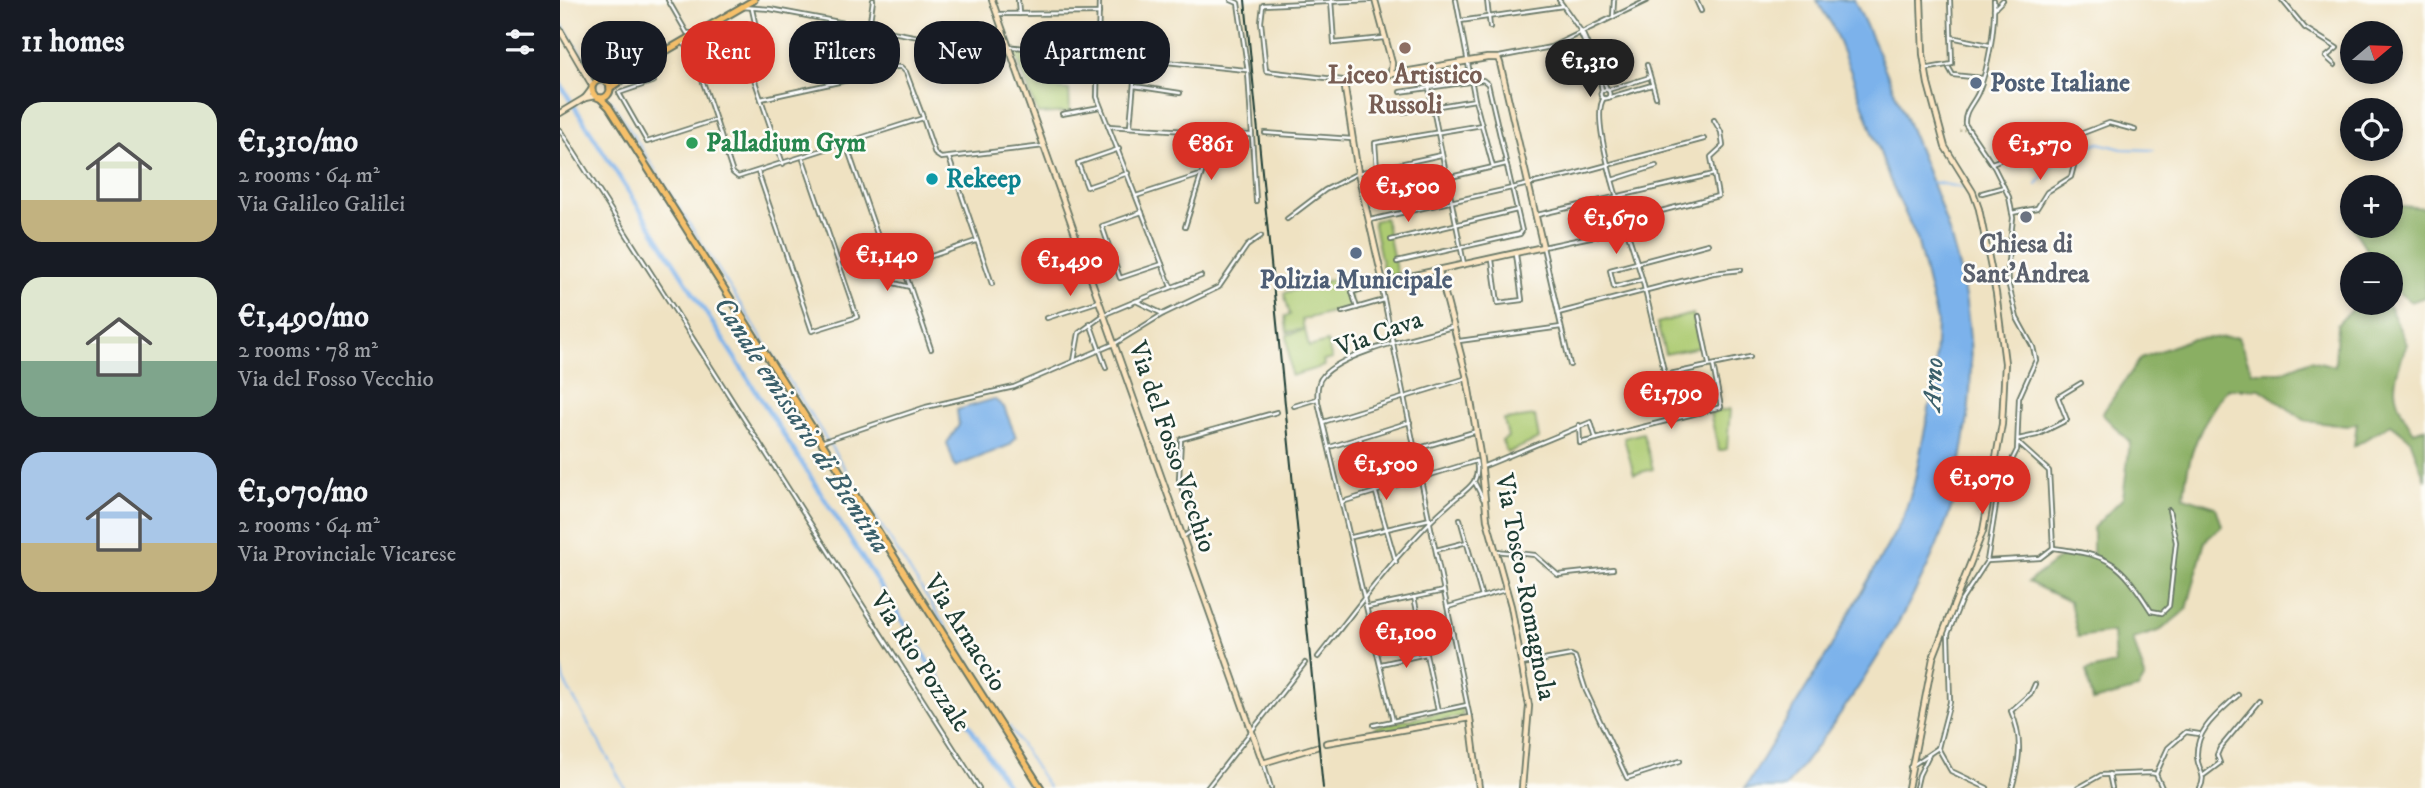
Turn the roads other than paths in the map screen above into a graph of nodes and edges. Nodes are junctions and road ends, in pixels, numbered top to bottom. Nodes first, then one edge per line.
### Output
1 (668, 0) edge
2 (752, 0) edge
3 (873, 0) edge
4 (992, 0) edge
5 (1018, 0) edge
6 (1098, 0) edge
7 (1231, 0) edge
8 (1370, 0) edge
9 (1376, 0) edge
10 (1456, 0) edge
11 (1487, 0) edge
12 (1559, 0) edge
13 (1614, 0) edge
14 (1648, 0) edge
15 (1696, 0) edge
16 (1921, 0) edge
17 (1950, 0) edge
18 (1994, 0) edge
19 (2003, 0) edge
20 (2282, 0) edge
21 (1331, 1) edge
22 (1563, 5) junction
23 (743, 7) junction
24 (752, 9) junction
25 (1994, 9) junction
26 (1701, 11) dead end
27 (1099, 13) junction
28 (997, 14) junction
29 (1019, 14) junction
30 (1489, 16) junction
31 (725, 17) junction
32 (1613, 17) junction
33 (717, 21) edge
34 (719, 21) edge
35 (833, 21) edge
36 (870, 21) edge
37 (1099, 21) edge
38 (1460, 21) junction
39 (680, 22) joint
40 (1490, 27) dead end
41 (560, 30) edge
42 (681, 32) edge
43 (1580, 32) junction
44 (900, 33) edge
45 (1950, 36) junction
46 (1384, 38) junction
47 (1989, 45) junction
48 (1008, 47) junction
49 (1020, 48) edge
50 (1498, 58) junction
51 (1468, 61) junction
52 (1170, 62) edge
53 (1392, 63) junction
54 (1647, 65) dead end
55 (2335, 65) dead end
56 (1949, 66) junction
57 (1425, 68) junction
58 (900, 69) edge
59 (1924, 69) junction
60 (1246, 70) junction
61 (1403, 71) junction
62 (1391, 73) junction
63 (1650, 77) junction
64 (1981, 77) junction
65 (1345, 81) junction
66 (1472, 82) junction
67 (607, 84) edge
68 (617, 84) edge
69 (643, 84) edge
70 (703, 84) edge
71 (830, 84) edge
72 (1096, 84) edge
73 (593, 85) junction
74 (1652, 85) junction
75 (1134, 86) joint
76 (610, 88) junction
77 (1428, 88) junction
78 (1607, 90) junction
79 (1602, 91) junction
80 (1400, 92) dead end
81 (1180, 93) dead end
82 (601, 97) junction
83 (1656, 97) dead end
84 (1605, 98) junction
85 (584, 99) junction
86 (761, 99) junction
87 (1475, 100) junction
88 (1100, 107) junction
89 (1432, 108) junction
90 (563, 112) edge
91 (1403, 113) dead end
92 (1062, 114) dead end
93 (923, 118) junction
94 (715, 120) junction
95 (1714, 120) dead end
96 (1108, 125) junction
97 (1482, 125) junction
98 (1130, 126) junction
99 (2135, 130) dead end
100 (560, 131) edge
101 (1211, 133) junction
102 (1265, 133) dead end
103 (1437, 133) junction
104 (1251, 135) junction
105 (1352, 139) junction
106 (1704, 139) dead end
107 (2062, 141) junction
108 (846, 144) junction
109 (1044, 146) junction
110 (1118, 149) junction
111 (1441, 155) junction
112 (803, 158) junction
113 (949, 158) junction
114 (1992, 163) junction
115 (783, 164) junction
116 (1506, 164) junction
117 (1608, 165) junction
118 (1656, 166) dead end
119 (1493, 167) junction
120 (1377, 169) junction
121 (758, 172) junction
122 (1128, 173) junction
123 (1359, 173) junction
124 (1714, 174) junction
125 (1201, 175) junction
126 (1446, 178) junction
127 (1612, 180) junction
128 (1529, 184) junction
129 (1512, 187) junction
130 (2004, 187) junction
131 (1382, 193) dead end
132 (1982, 193) dead end
133 (1136, 196) junction
134 (1616, 197) junction
135 (1256, 201) dead end
136 (1451, 201) junction
137 (1517, 210) junction
138 (1142, 212) junction
139 (2012, 213) junction
140 (1536, 215) junction
141 (1287, 219) dead end
142 (1368, 220) junction
143 (1623, 221) junction
144 (1456, 225) junction
145 (1185, 227) dead end
146 (1625, 230) junction
147 (1261, 236) dead end
148 (1391, 240) dead end
149 (977, 241) junction
150 (1708, 244) dead end
151 (882, 247) junction
152 (1543, 247) junction
153 (1461, 248) junction
154 (1516, 254) junction
155 (1492, 260) junction
156 (838, 262) junction
157 (1397, 262) dead end
158 (1637, 262) junction
159 (1162, 264) junction
160 (903, 266) junction
161 (1465, 266) junction
162 (890, 270) junction
163 (1741, 270) dead end
164 (1439, 271) junction
165 (1201, 276) dead end
166 (1642, 280) junction
167 (1380, 282) junction
168 (992, 284) dead end
169 (910, 287) junction
170 (1171, 287) junction
171 (1645, 292) junction
172 (1384, 300) junction
173 (1100, 301) junction
174 (1136, 301) junction
175 (1357, 308) junction
176 (1342, 312) dead end
177 (1558, 313) junction
178 (1105, 314) junction
179 (1163, 314) junction
180 (1699, 316) dead end
181 (1047, 318) dead end
182 (1090, 323) junction
183 (1455, 326) junction
184 (1561, 327) junction
185 (1459, 341) junction
186 (1116, 343) junction
187 (1393, 344) junction
188 (931, 349) dead end
189 (1099, 350) junction
190 (1750, 357) dead end
191 (1074, 361) junction
192 (1570, 365) dead end
193 (1711, 365) junction
194 (1105, 368) dead end
195 (1665, 375) junction
196 (1467, 378) junction
197 (2081, 383) dead end
198 (1405, 397) junction
199 (1317, 399) junction
200 (1294, 405) dead end
201 (1278, 412) dead end
202 (1674, 418) junction
203 (1323, 422) junction
204 (1410, 422) junction
205 (1579, 425) junction
206 (1477, 431) junction
207 (1360, 438) junction
208 (1596, 439) junction
209 (825, 440) junction
210 (2018, 441) junction
211 (1329, 447) junction
212 (1416, 450) junction
213 (1479, 461) junction
214 (1482, 467) junction
215 (1422, 478) junction
216 (1475, 483) junction
217 (1377, 492) junction
218 (1342, 502) junction
219 (1485, 503) junction
220 (2169, 510) dead end
221 (1430, 519) junction
222 (1460, 519) dead end
223 (1385, 527) junction
224 (1183, 537) junction
225 (1351, 537) junction
226 (1467, 542) junction
227 (2053, 548) junction
228 (1436, 550) junction
229 (1495, 551) junction
230 (1987, 561) junction
231 (1396, 562) junction
232 (1613, 569) dead end
233 (1374, 588) junction
234 (1364, 589) junction
235 (1444, 590) junction
236 (1507, 590) junction
237 (1415, 597) junction
238 (1482, 597) junction
239 (1366, 598) junction
240 (1368, 607) junction
241 (1448, 607) junction
242 (1453, 634) junction
243 (1423, 639) junction
244 (1426, 654) junction
245 (1318, 657) dead end
246 (1305, 663) dead end
247 (1381, 664) junction
248 (1522, 664) junction
249 (2035, 684) dead end
250 (2238, 695) dead end
251 (2259, 701) dead end
252 (1467, 705) junction
253 (1438, 711) junction
254 (1470, 718) junction
255 (1393, 720) junction
256 (1374, 724) dead end
257 (1252, 731) junction
258 (2201, 734) junction
259 (1326, 743) dead end
260 (1316, 747) dead end
261 (1938, 748) junction
262 (1929, 755) junction
263 (1680, 761) dead end
264 (1263, 763) junction
265 (1910, 767) junction
266 (2109, 774) junction
267 (2156, 774) junction
268 (2204, 775) junction
269 (979, 788) edge
270 (1041, 788) edge
271 (1207, 788) edge
272 (1271, 788) edge
273 (1479, 788) edge
274 (1522, 788) edge
275 (1908, 788) edge
276 (1916, 788) edge
277 (1987, 788) edge
278 (2012, 788) edge
279 (2078, 788) edge
280 (2112, 788) edge
281 (2162, 788) edge
282 (2200, 788) edge

1 - 39 street
2 - 23 main road
3 - 36 street
4 - 28 main road, Via del Fosso Vecchio
5 - 29 street
6 - 27 street
7 - 60 street
8 - 21 street
9 - 46 main road
10 - 38 street
11 - 30 street
12 - 22 street
13 - 32 street
14 - 32 street
15 - 26 street
16 - 59 main road
17 - 45 street
18 - 25 street
19 - 25 street
20 - 55 street
21 - 46 street
21 - 65 street
22 - 30 street
22 - 43 street
23 - 24 street
23 - 31 main road
24 - 35 street
24 - 86 street
25 - 47 street
27 - 29 street
27 - 37 street
28 - 29 street
28 - 48 main road, Via del Fosso Vecchio
30 - 38 street
30 - 40 street
31 - 33 main road
31 - 34 main road
32 - 43 street
38 - 51 street
39 - 42 street
41 - 73 main road
43 - 50 street
43 - 78 street
43 - 79 street
44 - 48 street
45 - 47 street
45 - 56 street
46 - 53 main road
47 - 64 street
48 - 49 street
48 - 109 main road, Via del Fosso Vecchio
50 - 51 main road
50 - 128 main road
51 - 57 main road
51 - 66 street
52 - 60 street
53 - 61 main road
53 - 62 main road
54 - 63 street
56 - 59 street
56 - 64 street
57 - 61 main road
57 - 77 street
58 - 93 street
59 - 265 main road
60 - 104 street
61 - 62 main road
62 - 65 main road
63 - 74 street
63 - 78 street
64 - 114 street
65 - 105 main road
66 - 77 street
66 - 87 street
66 - 116 street
67 - 76 main road
68 - 76 main road
69 - 94 street
70 - 94 street
71 - 86 street
72 - 88 street
73 - 82 main road, Via Arnaccio
73 - 85 main road
74 - 83 street
74 - 84 street
75 - 81 street
75 - 98 street
76 - 82 main road
77 - 80 street
77 - 89 street
78 - 79 street
78 - 84 street
79 - 84 street
82 - 85 main road
82 - 209 main road, Via Arnaccio
84 - 117 street
85 - 90 main road
86 - 115 street
87 - 89 street
87 - 97 street
88 - 92 street
88 - 96 street
89 - 91 street
89 - 103 street
93 - 108 street
93 - 113 street
94 - 121 street
95 - 124 street
96 - 98 street
96 - 110 street
97 - 103 street
97 - 119 street
98 - 101 street
99 - 107 street
100 - 269 street, Via Rio Pozzale
101 - 104 street
101 - 125 street
102 - 105 street
103 - 111 street
103 - 120 street
104 - 135 street
105 - 123 main road
106 - 117 street
107 - 114 street
107 - 139 street
108 - 112 street
108 - 151 street
109 - 113 street
109 - 173 main road, Via del Fosso Vecchio
110 - 122 street
110 - 122 street
111 - 120 street
111 - 126 street
112 - 115 street
112 - 156 street
113 - 149 street
114 - 130 street
115 - 121 street
116 - 119 street
116 - 129 street
117 - 127 street
117 - 128 street
118 - 127 street
119 - 126 street
120 - 123 street
121 - 156 street
122 - 133 street
123 - 141 street
123 - 142 main road
124 - 134 street
124 - 143 street
125 - 133 street
125 - 145 street
126 - 131 street
126 - 136 street
127 - 134 street
128 - 129 street
128 - 140 main road
129 - 136 street
129 - 137 street
130 - 132 street
130 - 139 street
133 - 138 street
134 - 140 street
134 - 143 street
136 - 142 street
136 - 144 street
137 - 144 street
137 - 153 street
138 - 159 street
138 - 159 street
139 - 210 street
140 - 152 main road
142 - 167 main road
143 - 146 street
144 - 148 street
144 - 153 street
146 - 152 street
146 - 158 street
147 - 179 street
149 - 160 street
149 - 168 street
150 - 158 street
151 - 156 street
151 - 162 street
152 - 154 main road
152 - 177 street
153 - 157 street
153 - 161 street
154 - 155 main road
154 - 155 street
155 - 161 main road
158 - 166 street
158 - 166 street
159 - 170 street
160 - 162 street
160 - 169 street
161 - 164 main road
162 - 169 street
163 - 171 street
164 - 167 main road
164 - 183 main road, Via Tosco-Romagnola
165 - 170 street
166 - 171 street
167 - 172 street
167 - 175 street
169 - 188 street
170 - 174 street
171 - 177 street
171 - 195 street
172 - 175 street
172 - 187 street
173 - 178 main road, Via del Fosso Vecchio
173 - 181 street
174 - 178 street
174 - 179 street
175 - 176 street
177 - 184 street
178 - 182 street
178 - 186 main road, Via del Fosso Vecchio
179 - 186 street
180 - 193 street
182 - 189 street
182 - 191 street
183 - 185 main road, Via Tosco-Romagnola
183 - 187 street, Via Cava
184 - 185 street
184 - 192 street
185 - 196 main road, Via Tosco-Romagnola
186 - 189 street
186 - 224 main road, Via del Fosso Vecchio
187 - 198 street
187 - 199 street, Via Cava
189 - 191 street
189 - 194 street
190 - 193 street
191 - 209 street
193 - 195 street
193 - 202 street
195 - 202 street
196 - 198 street
196 - 206 main road, Via Tosco-Romagnola
197 - 210 street
198 - 203 street
198 - 204 street
199 - 200 street
199 - 203 street
201 - 224 street
202 - 208 street
203 - 211 street
204 - 207 street
204 - 212 street
205 - 208 street
205 - 208 street
205 - 214 street
206 - 212 street
206 - 213 main road, Via Tosco-Romagnola
207 - 211 street
207 - 217 street
209 - 270 main road, Via Arnaccio
210 - 227 street
210 - 230 street
211 - 218 street
212 - 215 street
213 - 214 main road, Via Tosco-Romagnola
213 - 215 street
213 - 216 street
214 - 219 main road, Via Tosco-Romagnola
215 - 217 street
215 - 221 street
216 - 219 street
216 - 221 street
217 - 218 street
217 - 223 street
218 - 225 street
219 - 229 main road, Via Tosco-Romagnola
220 - 227 street
221 - 223 street
221 - 228 street
221 - 231 street
222 - 226 street
223 - 225 street
223 - 231 street
224 - 257 main road, Via del Fosso Vecchio
225 - 234 street
226 - 228 street
226 - 238 street
227 - 230 street
228 - 235 street
229 - 232 street
229 - 236 main road, Via Tosco-Romagnola
230 - 261 street
231 - 233 street
233 - 234 street
233 - 239 street
234 - 239 street
235 - 237 street
235 - 241 street
236 - 238 street
236 - 248 main road, Via Tosco-Romagnola
237 - 240 street
237 - 243 street
238 - 241 street
239 - 240 street
239 - 245 street
240 - 247 street
241 - 242 street
242 - 243 street
242 - 252 street
243 - 244 street
244 - 247 street
244 - 253 street
246 - 257 street
247 - 255 street
248 - 263 street
248 - 274 main road, Via Tosco-Romagnola
249 - 278 street
250 - 258 street
251 - 268 street
252 - 253 street
252 - 254 street
253 - 255 street
254 - 259 main road
254 - 273 main road
255 - 256 street
257 - 264 main road, Via del Fosso Vecchio
257 - 271 street
258 - 267 street
258 - 268 street
260 - 264 main road
261 - 262 street
261 - 277 street
262 - 265 street
262 - 276 street
264 - 272 street, Via del Fosso Vecchio
265 - 275 main road
266 - 267 street
266 - 279 street
266 - 280 street
267 - 281 street
268 - 282 street

